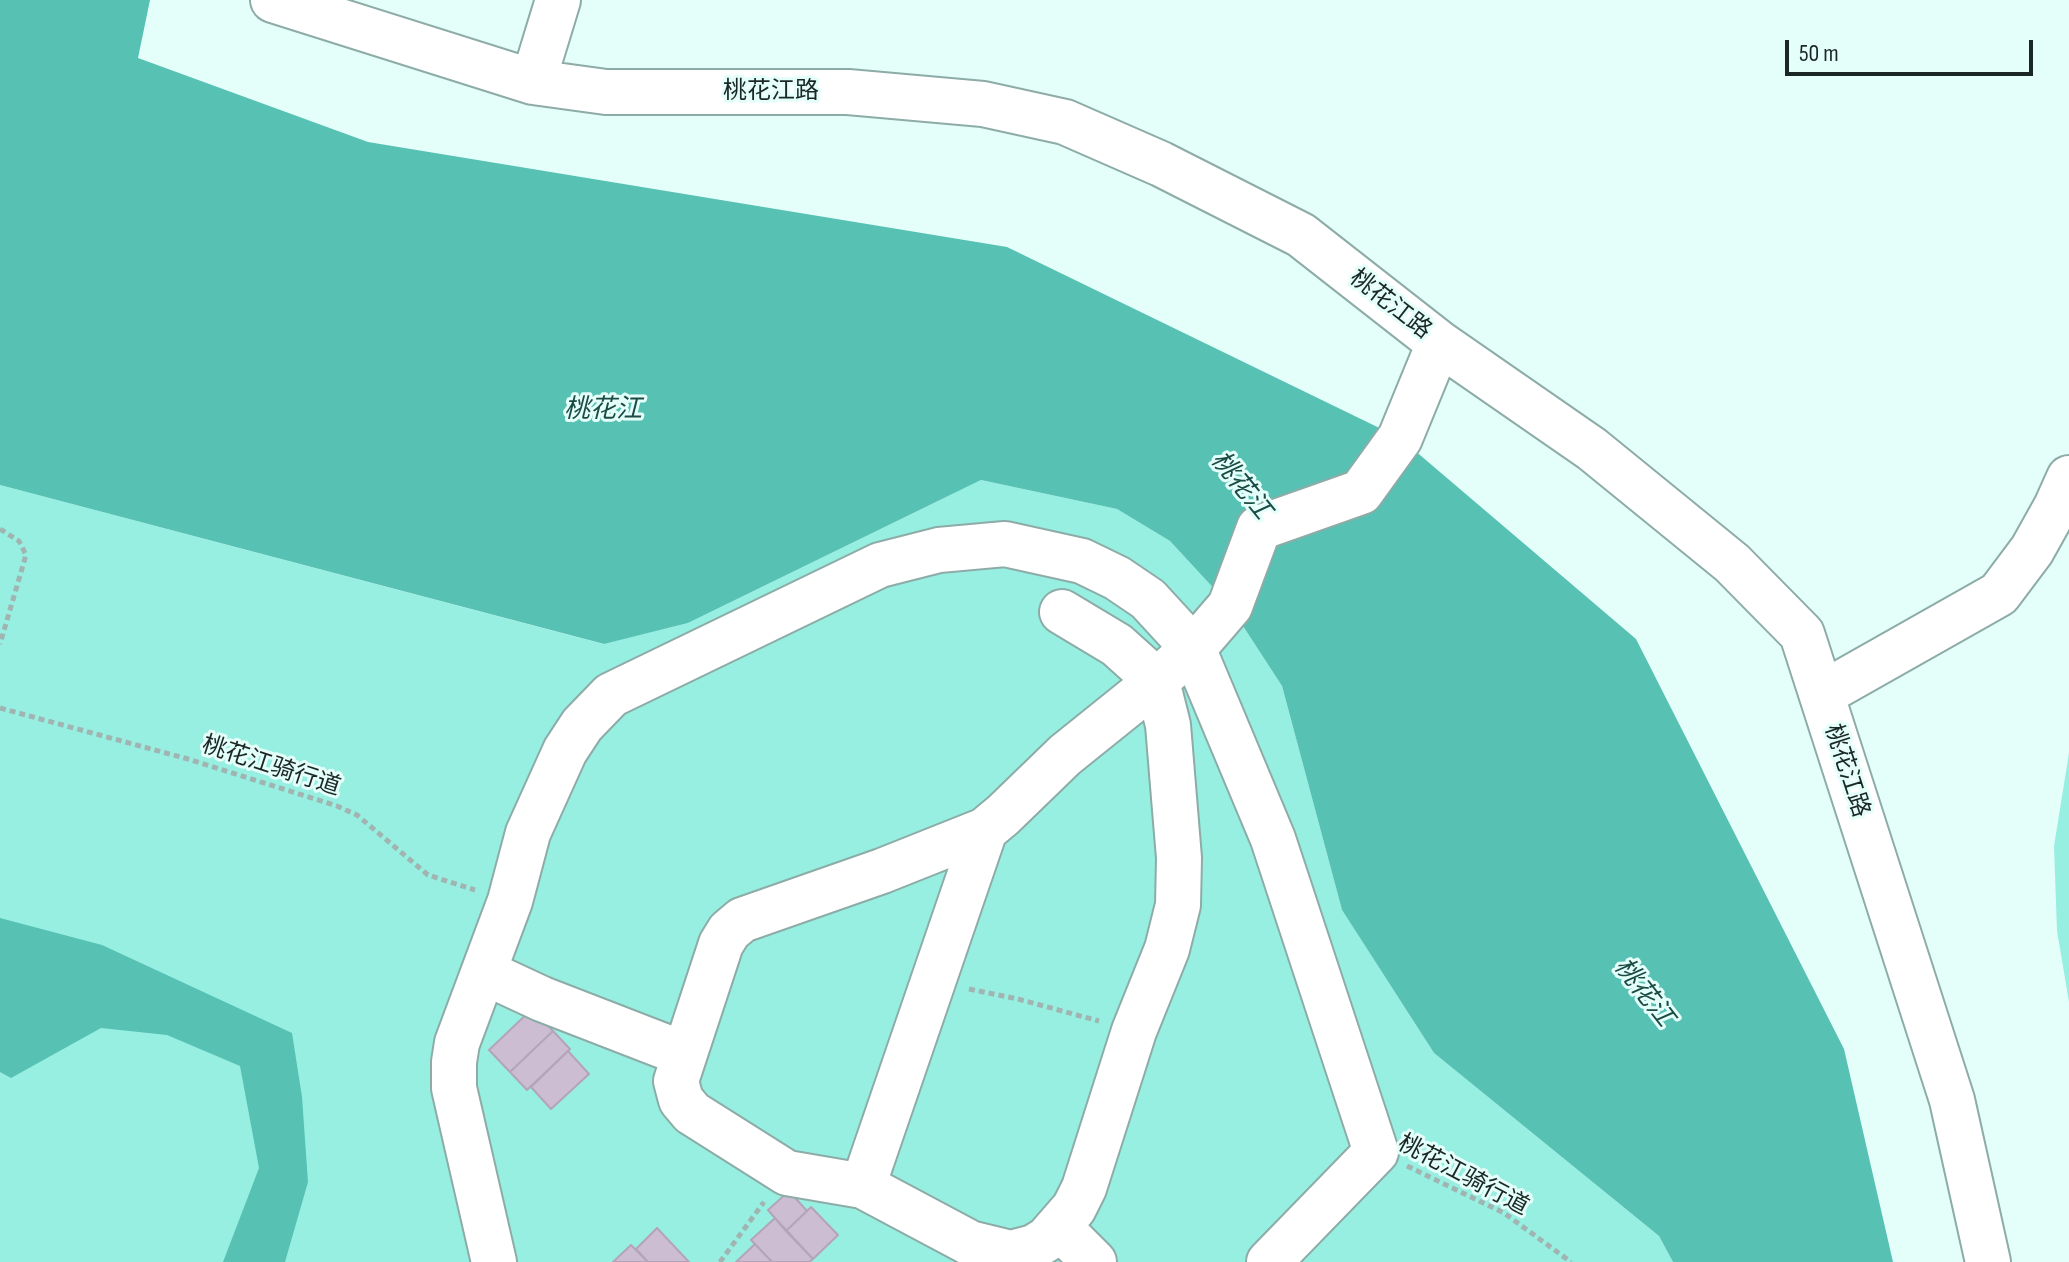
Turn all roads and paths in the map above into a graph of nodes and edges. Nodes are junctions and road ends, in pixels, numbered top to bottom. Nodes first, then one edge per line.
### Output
1 (273, 0) edge
2 (558, 0) edge
3 (533, 82) junction
4 (1439, 343) junction
5 (2069, 478) edge
6 (0, 529) edge
7 (1062, 612) dead end
8 (0, 644) edge
9 (1193, 648) junction
10 (1157, 681) junction
11 (1822, 694) junction
12 (0, 708) edge
13 (985, 830) junction
14 (510, 901) junction
15 (484, 972) junction
16 (933, 982) junction
17 (1134, 1031) junction
18 (684, 1054) junction
19 (1376, 1152) junction
20 (787, 1173) junction
21 (863, 1186) junction
22 (1060, 1228) junction
23 (960, 1253) edge
24 (494, 1262) edge
25 (720, 1262) edge
26 (1094, 1262) edge
27 (1269, 1262) edge
28 (1571, 1262) edge
29 (1988, 1262) edge

1 - 3 street, 桃花江路
2 - 3 street
3 - 4 street, 桃花江路
4 - 9 street
4 - 11 street, 桃花江路
5 - 11 street
6 - 8 path
7 - 10 street
9 - 10 street
9 - 14 street
9 - 19 street
10 - 13 street
10 - 17 street
11 - 29 street, 桃花江路
12 - 14 path, 桃花江骑行道
13 - 16 street
13 - 18 street
14 - 15 street
15 - 18 street
15 - 24 street
16 - 17 path
16 - 21 street
17 - 22 street
18 - 20 street
19 - 27 street
19 - 28 path, 桃花江骑行道
20 - 21 street
20 - 25 path
21 - 23 street
22 - 23 street
22 - 26 street

